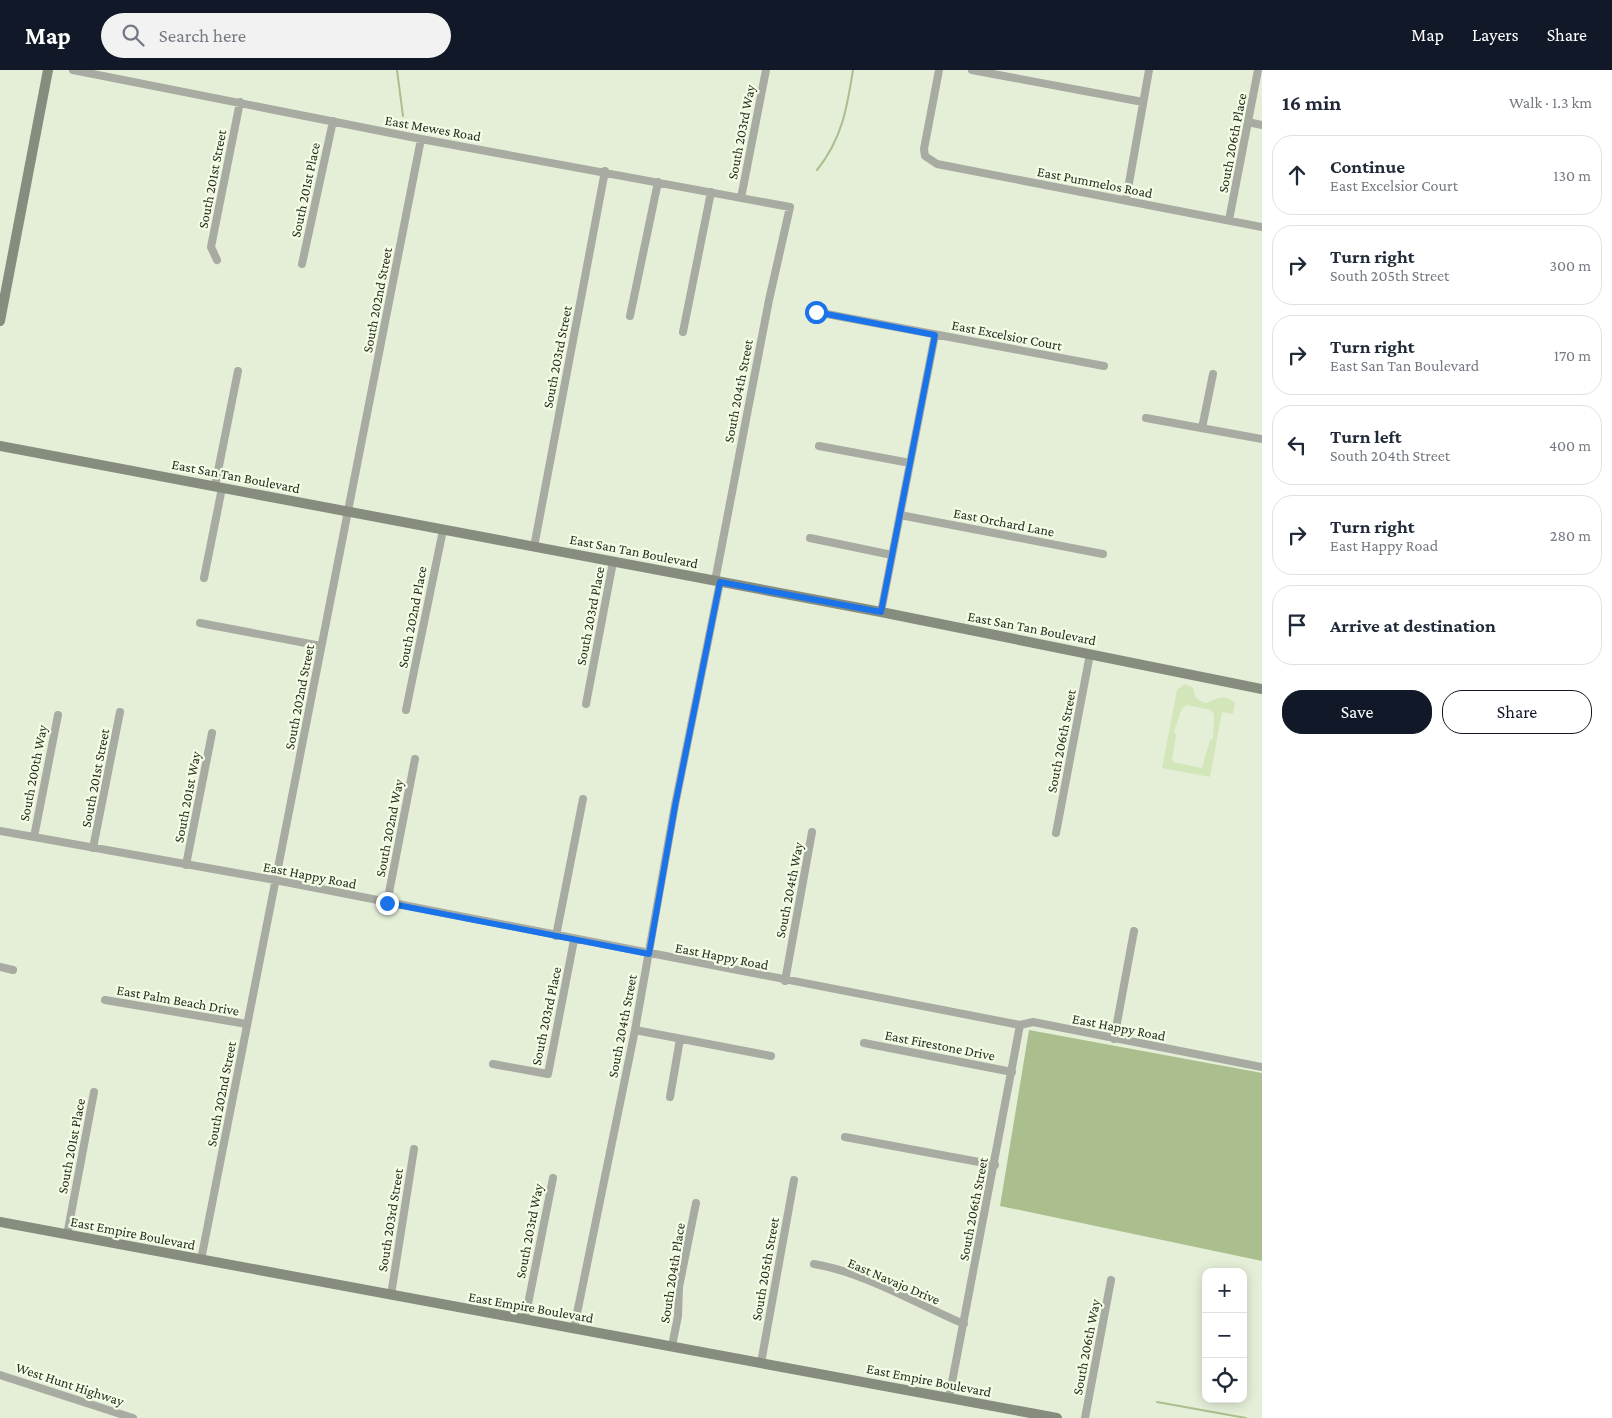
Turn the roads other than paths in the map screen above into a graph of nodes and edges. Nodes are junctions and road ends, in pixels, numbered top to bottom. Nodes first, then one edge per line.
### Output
1 (48, 70) edge
2 (73, 70) edge
3 (766, 70) edge
4 (939, 70) edge
5 (972, 70) edge
6 (1149, 70) edge
7 (1258, 70) edge
8 (240, 102) junction
9 (1144, 102) junction
10 (332, 121) junction
11 (1248, 122) junction
12 (1262, 125) edge
13 (421, 139) junction
14 (605, 171) junction
15 (658, 182) junction
16 (711, 192) junction
17 (741, 198) junction
18 (1126, 200) junction
19 (790, 207) joint
20 (1229, 220) junction
21 (1262, 227) edge
22 (217, 260) dead end
23 (302, 264) dead end
24 (816, 312) dead end
25 (630, 316) dead end
26 (0, 321) edge
27 (683, 332) dead end
28 (935, 335) junction
29 (1104, 366) dead end
30 (238, 371) dead end
31 (1213, 374) dead end
32 (1146, 418) dead end
33 (1202, 428) junction
34 (1262, 439) edge
35 (0, 446) edge
36 (819, 446) dead end
37 (910, 463) junction
38 (219, 487) junction
39 (349, 511) junction
40 (900, 515) junction
41 (443, 530) junction
42 (810, 538) dead end
43 (534, 547) junction
44 (1103, 554) dead end
45 (892, 555) junction
46 (613, 562) junction
47 (204, 578) dead end
48 (718, 581) junction
49 (881, 612) junction
50 (200, 623) dead end
51 (321, 646) junction
52 (1090, 654) junction
53 (1262, 690) edge
54 (586, 704) dead end
55 (406, 710) dead end
56 (120, 712) dead end
57 (58, 715) dead end
58 (212, 733) dead end
59 (415, 759) dead end
60 (583, 799) dead end
61 (0, 831) edge
62 (812, 832) dead end
63 (1056, 833) dead end
64 (34, 837) junction
65 (94, 848) junction
66 (186, 865) junction
67 (275, 880) junction
68 (387, 903) junction
69 (1134, 930) dead end
70 (556, 936) junction
71 (574, 940) junction
72 (649, 954) junction
73 (0, 967) edge
74 (13, 970) dead end
75 (785, 981) junction
76 (105, 1000) dead end
77 (247, 1024) junction
78 (1020, 1025) junction
79 (635, 1030) junction
80 (680, 1039) junction
81 (1114, 1039) junction
82 (864, 1043) dead end
83 (771, 1056) dead end
84 (493, 1064) dead end
85 (1262, 1067) edge
86 (1012, 1072) junction
87 (94, 1092) dead end
88 (670, 1097) dead end
89 (845, 1137) dead end
90 (414, 1149) dead end
91 (995, 1165) junction
92 (553, 1178) dead end
93 (794, 1180) dead end
94 (696, 1203) dead end
95 (0, 1222) edge
96 (67, 1234) junction
97 (201, 1260) junction
98 (814, 1264) dead end
99 (1111, 1280) dead end
100 (391, 1295) junction
101 (525, 1319) junction
102 (964, 1324) junction
103 (574, 1328) junction
104 (672, 1346) junction
105 (761, 1363) junction
106 (0, 1375) edge
107 (949, 1398) junction
108 (133, 1418) edge
109 (1057, 1418) edge
110 (1085, 1418) edge

1 - 26 main road
2 - 8 street, East Mewes Road
3 - 17 street, South 203rd Way
4 - 18 street, East Pummelos Road
5 - 9 street
6 - 9 street
7 - 11 street, South 206th Place
8 - 10 street, East Mewes Road
8 - 22 street, South 201st Street
9 - 18 street
10 - 13 street, East Mewes Road
10 - 23 street, South 201st Place
11 - 12 street
11 - 20 street, South 206th Place
13 - 14 street, East Mewes Road
13 - 39 street, South 202nd Street
14 - 15 street, East Mewes Road
14 - 43 street, South 203rd Street
15 - 16 street, East Mewes Road
15 - 25 street
16 - 17 street, East Mewes Road
16 - 27 street
17 - 19 street, East Mewes Road
18 - 20 street, East Pummelos Road
19 - 48 street, South 204th Street
20 - 21 street, East Pummelos Road
24 - 28 street, East Excelsior Court
28 - 29 street, East Excelsior Court
28 - 37 street
30 - 38 street
31 - 33 street
32 - 33 street
33 - 34 street
35 - 38 main road, East San Tan Boulevard
36 - 37 street
37 - 40 street
38 - 39 main road, East San Tan Boulevard
38 - 47 street
39 - 41 main road, East San Tan Boulevard
39 - 51 street, South 202nd Street
40 - 44 street, East Orchard Lane
40 - 45 street
41 - 43 main road, East San Tan Boulevard
41 - 55 street, South 202nd Place
42 - 45 street
43 - 46 main road, East San Tan Boulevard
45 - 49 street
46 - 48 main road, East San Tan Boulevard
46 - 54 street, South 203rd Place
48 - 49 main road, East San Tan Boulevard
48 - 72 street, South 204th Street
49 - 52 main road, East San Tan Boulevard
50 - 51 street
51 - 67 street, South 202nd Street
52 - 53 main road, East San Tan Boulevard
52 - 63 street, South 206th Street
56 - 65 street, South 201st Street
57 - 64 street, South 200th Way
58 - 66 street, South 201st Way
59 - 68 street, South 202nd Way
60 - 70 street
61 - 64 street, East Happy Road
62 - 75 street, South 204th Way
64 - 65 street, East Happy Road
65 - 66 street, East Happy Road
66 - 67 street, East Happy Road
67 - 68 street, East Happy Road
67 - 77 street, South 202nd Street
68 - 70 street, East Happy Road
69 - 81 street
70 - 71 street, East Happy Road
71 - 72 street, East Happy Road
71 - 84 street, South 203rd Place
72 - 75 street, East Happy Road
72 - 79 street, South 204th Street
73 - 74 street
75 - 78 street, East Happy Road
76 - 77 street, East Palm Beach Drive
77 - 97 street, South 202nd Street
78 - 81 street, East Happy Road
78 - 86 street, South 206th Street
79 - 80 street
79 - 103 street, South 204th Street
80 - 83 street
80 - 88 street
81 - 85 street, East Happy Road
82 - 86 street, East Firestone Drive
86 - 91 street, South 206th Street
87 - 96 street, South 201st Place
89 - 91 street
90 - 100 street, South 203rd Street
91 - 102 street, South 206th Street
92 - 101 street, South 203rd Way
93 - 105 street, South 205th Street
94 - 104 street, South 204th Place
95 - 96 main road, East Empire Boulevard
96 - 97 main road, East Empire Boulevard
97 - 100 main road, East Empire Boulevard
98 - 102 street, East Navajo Drive
99 - 110 street, South 206th Way
100 - 101 main road, East Empire Boulevard
101 - 103 main road, East Empire Boulevard
102 - 107 street, South 206th Street
103 - 104 main road, East Empire Boulevard
104 - 105 main road, East Empire Boulevard
105 - 107 main road, East Empire Boulevard
106 - 108 street, West Hunt Highway
107 - 109 main road, East Empire Boulevard

